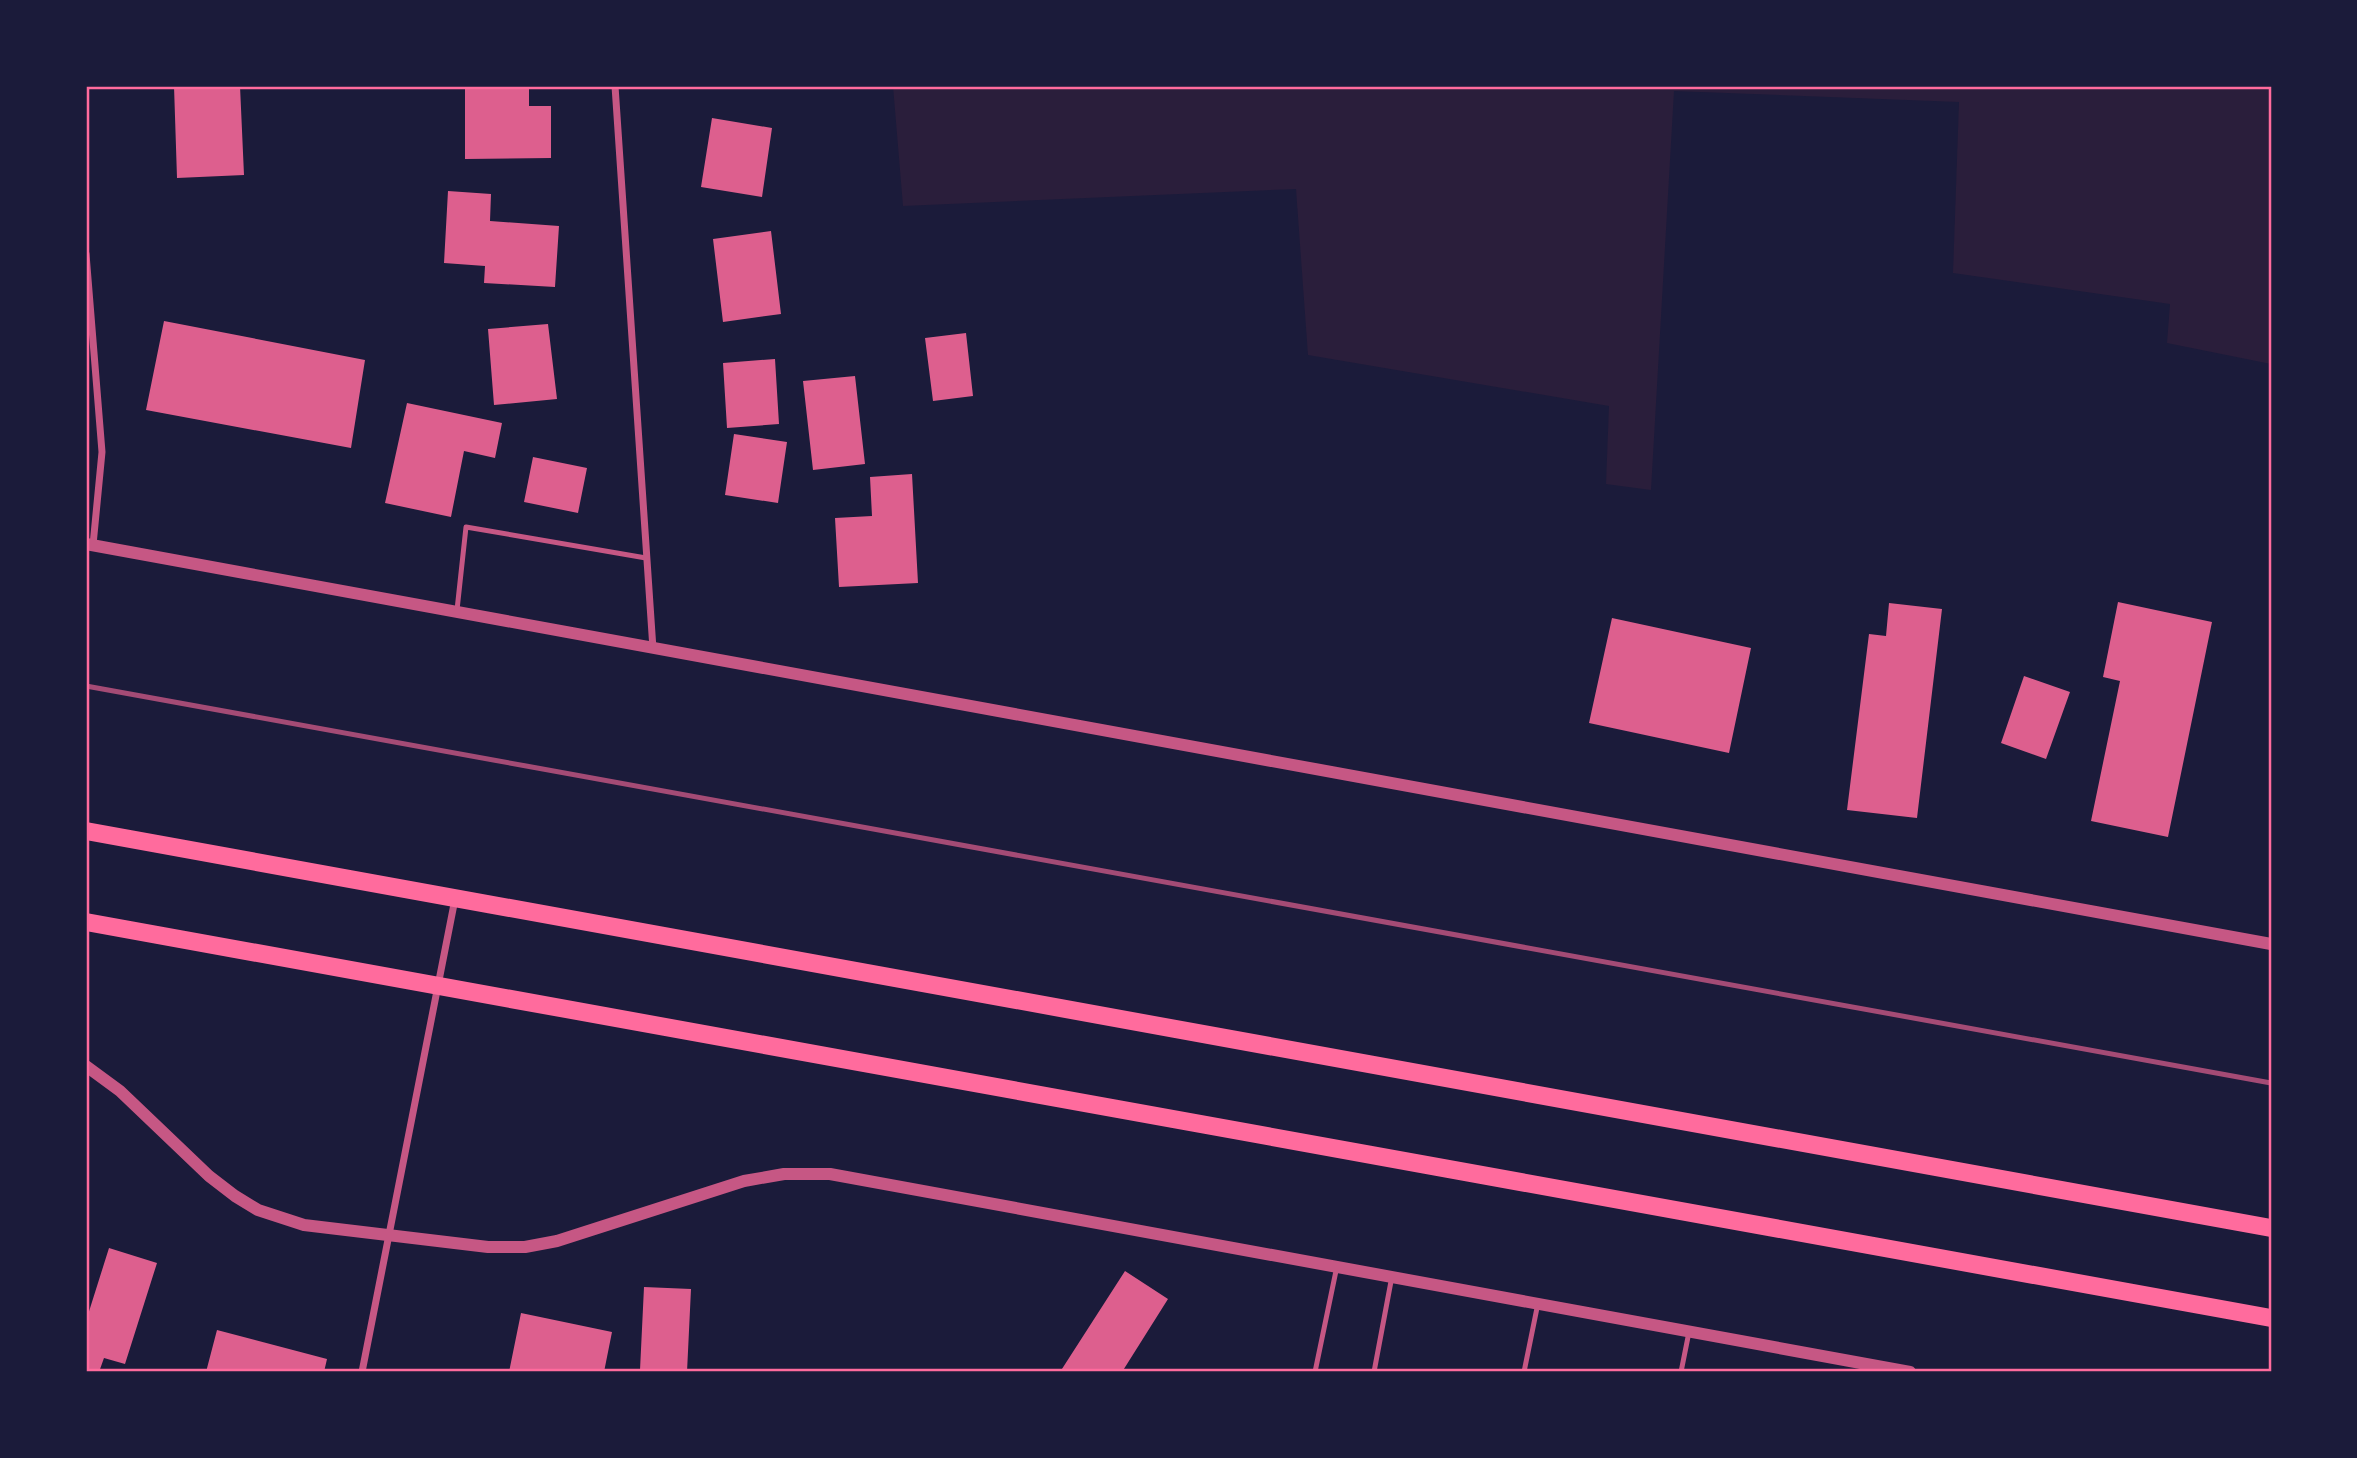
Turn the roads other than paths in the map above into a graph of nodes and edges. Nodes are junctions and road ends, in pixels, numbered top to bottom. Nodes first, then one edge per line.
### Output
1 (615, 86) edge
2 (86, 254) edge
3 (89, 545) edge
4 (646, 558) junction
5 (457, 613) junction
6 (653, 649) junction
7 (86, 831) edge
8 (455, 899) junction
9 (86, 922) edge
10 (2271, 944) edge
11 (436, 987) junction
12 (86, 1066) edge
13 (2271, 1228) edge
14 (389, 1236) junction
15 (1337, 1266) junction
16 (1392, 1276) junction
17 (1538, 1303) junction
18 (2271, 1318) edge
19 (1689, 1332) junction
20 (362, 1372) edge
21 (1315, 1372) edge
22 (1374, 1372) edge
23 (1524, 1372) edge
24 (1681, 1372) edge
25 (1910, 1372) edge

1 - 4 street
2 - 3 street
3 - 5 street
4 - 5 lane
4 - 6 street
5 - 6 street
6 - 10 street
7 - 8 main road
8 - 11 street
8 - 13 main road
9 - 11 main road
11 - 14 street
11 - 18 main road
12 - 14 street
14 - 15 street
14 - 20 street
15 - 16 street
15 - 21 lane
16 - 17 street
16 - 22 lane
17 - 19 street
17 - 23 lane
19 - 24 lane
19 - 25 street

